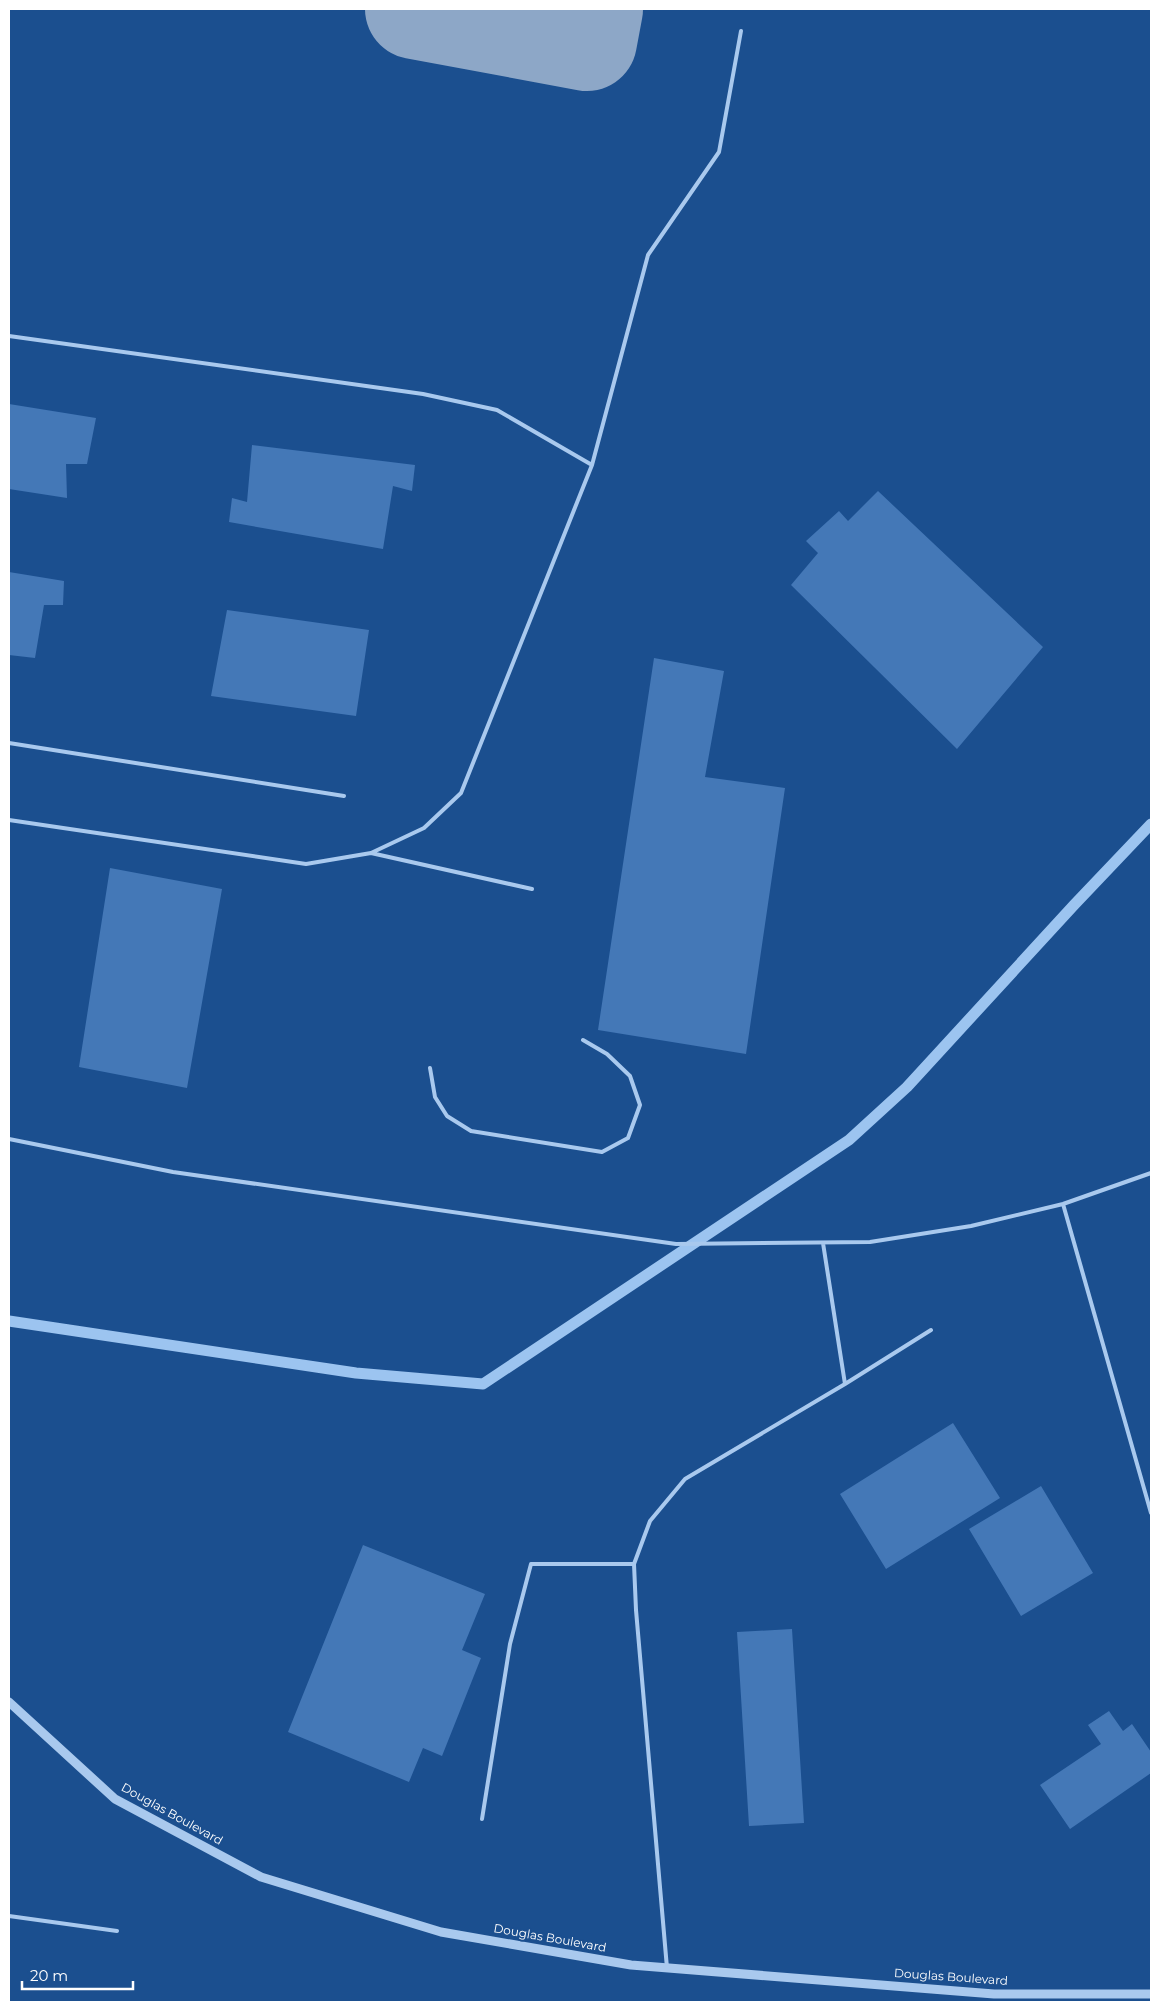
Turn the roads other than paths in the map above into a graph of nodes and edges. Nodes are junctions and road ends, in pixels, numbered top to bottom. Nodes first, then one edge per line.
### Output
1 (741, 32) dead end
2 (9, 336) edge
3 (592, 465) junction
4 (9, 743) edge
5 (344, 796) dead end
6 (9, 820) edge
7 (371, 854) junction
8 (532, 889) dead end
9 (583, 1040) dead end
10 (430, 1068) dead end
11 (9, 1140) edge
12 (1151, 1172) edge
13 (1062, 1204) junction
14 (823, 1243) junction
15 (931, 1330) dead end
16 (845, 1384) junction
17 (1151, 1513) edge
18 (634, 1564) junction
19 (9, 1702) edge
20 (482, 1819) dead end
21 (9, 1916) edge
22 (117, 1931) dead end
23 (667, 1968) junction
24 (1151, 1994) edge

1 - 3 lane
2 - 3 lane
3 - 7 lane
4 - 5 lane
6 - 7 lane
7 - 8 lane
9 - 10 lane
11 - 14 lane
12 - 13 lane
13 - 14 lane
13 - 17 lane
14 - 16 lane
15 - 16 lane
16 - 18 lane
18 - 20 lane
18 - 23 lane
19 - 23 street, Douglas Boulevard
21 - 22 lane
23 - 24 street, Douglas Boulevard

